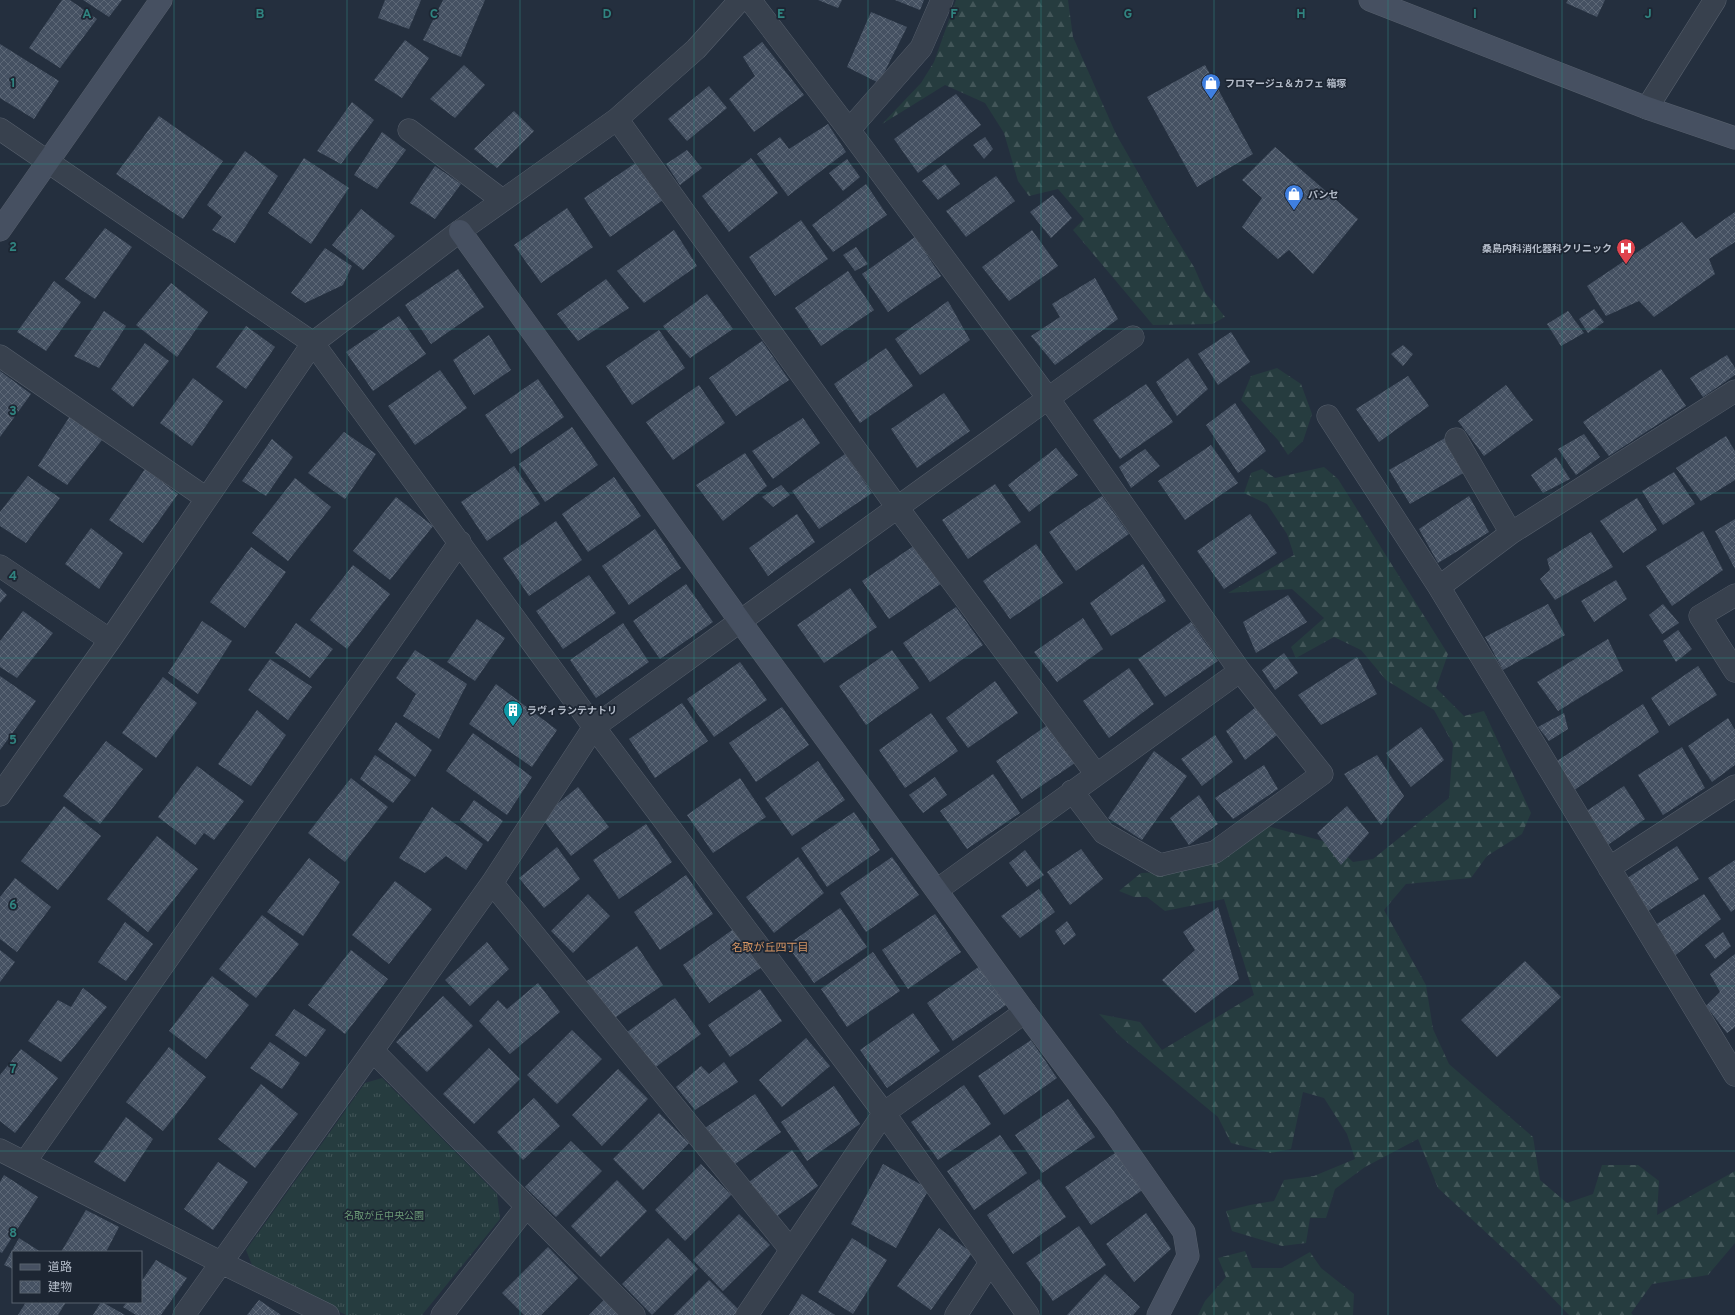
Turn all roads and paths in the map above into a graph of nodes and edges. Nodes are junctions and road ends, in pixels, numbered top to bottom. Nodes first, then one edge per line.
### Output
1 (161, 0) edge
2 (740, 0) edge
3 (750, 0) edge
4 (942, 0) edge
5 (1370, 0) edge
6 (1715, 0) edge
7 (1647, 108) junction
8 (617, 119) junction
9 (0, 129) edge
10 (409, 130) dead end
11 (849, 130) junction
12 (1735, 138) edge
13 (47, 162) junction
14 (502, 200) junction
15 (0, 230) edge
16 (460, 231) junction
17 (1133, 337) dead end
18 (313, 344) junction
19 (0, 356) edge
20 (1735, 391) edge
21 (1048, 398) junction
22 (1328, 416) dead end
23 (1456, 439) dead end
24 (206, 498) junction
25 (897, 507) junction
26 (1511, 533) junction
27 (460, 542) junction
28 (0, 566) edge
29 (1440, 587) junction
30 (1735, 595) edge
31 (740, 621) junction
32 (110, 640) junction
33 (1240, 671) junction
34 (1735, 671) edge
35 (594, 727) junction
36 (1096, 774) junction
37 (1735, 786) edge
38 (2, 787) edge
39 (1072, 791) junction
40 (1609, 868) junction
41 (492, 882) junction
42 (937, 890) junction
43 (1024, 1012) junction
44 (374, 1051) junction
45 (1733, 1068) edge
46 (884, 1114) junction
47 (0, 1150) edge
48 (25, 1162) junction
49 (526, 1207) junction
50 (791, 1250) junction
51 (220, 1262) junction
52 (990, 1263) junction
53 (184, 1315) edge
54 (328, 1315) edge
55 (442, 1315) edge
56 (634, 1315) edge
57 (747, 1315) edge
58 (956, 1315) edge
59 (1028, 1315) edge
60 (1158, 1315) edge

1 - 13 street
2 - 8 street
3 - 11 street
4 - 11 street
5 - 7 street
6 - 7 street
7 - 12 street
8 - 14 street
8 - 25 street
9 - 13 street
10 - 14 street
11 - 21 street
13 - 15 street
13 - 18 street
14 - 16 street
16 - 18 street
16 - 31 street
17 - 21 street
18 - 24 street
18 - 27 street
19 - 24 street
20 - 26 street
21 - 25 street
21 - 33 street
22 - 29 street
23 - 26 street
24 - 32 street
25 - 31 street
25 - 36 street
26 - 29 street
27 - 35 street
27 - 48 street
28 - 32 street
29 - 40 street
30 - 34 street
31 - 35 street
31 - 42 street
32 - 38 street
33 - 36 street
33 - 39 street
35 - 41 street
35 - 46 street
36 - 39 street
37 - 40 street
39 - 42 street
40 - 45 street
41 - 44 street
41 - 50 street
42 - 43 street
43 - 46 street
43 - 60 street
44 - 49 street
44 - 51 street
46 - 50 street
46 - 52 street
47 - 48 street
48 - 51 street
49 - 55 street
49 - 56 street
50 - 57 street
51 - 53 street
51 - 54 street
52 - 58 street
52 - 59 street

